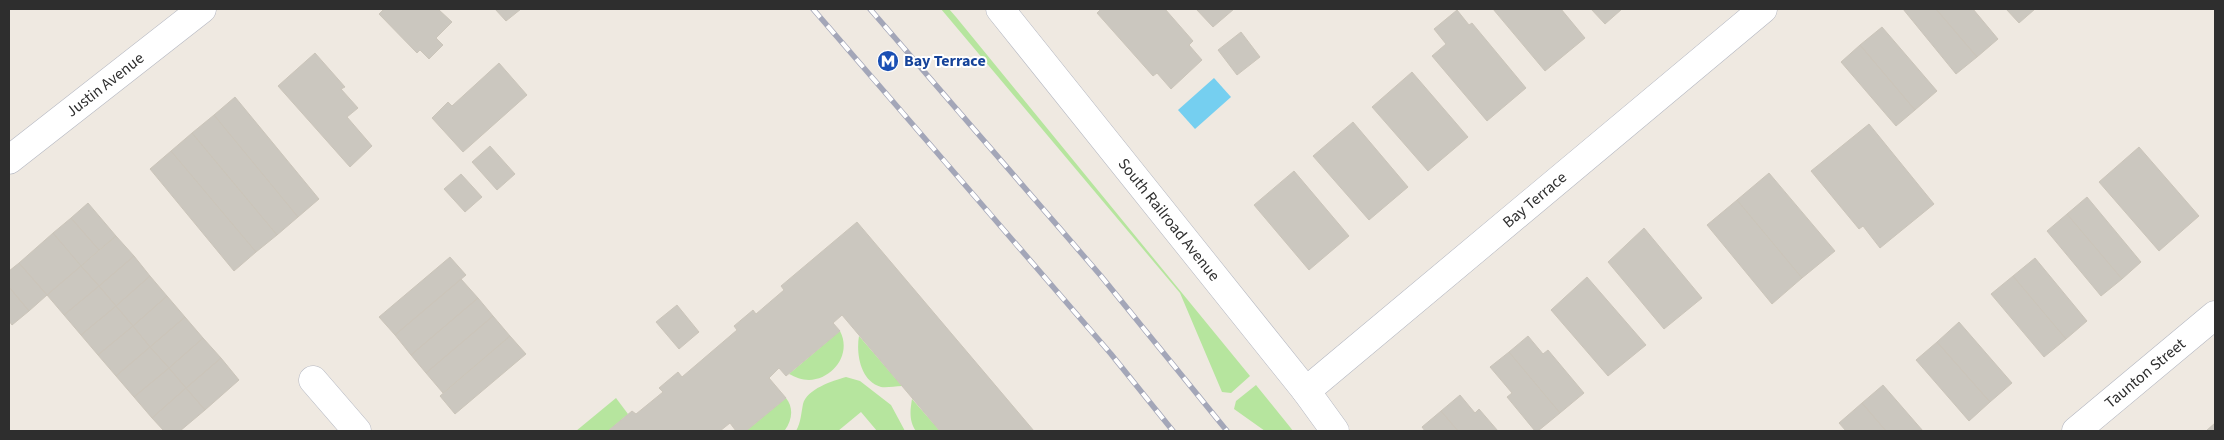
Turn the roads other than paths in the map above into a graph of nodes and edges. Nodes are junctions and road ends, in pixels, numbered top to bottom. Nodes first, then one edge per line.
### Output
1 (202, 9) edge
2 (1000, 9) edge
3 (1763, 9) edge
4 (9, 160) edge
5 (2215, 315) edge
6 (313, 380) dead end
7 (1306, 391) junction
8 (357, 431) edge
9 (1335, 431) edge
10 (2076, 431) edge

1 - 4 street, Justin Avenue
2 - 7 street, South Railroad Avenue
3 - 7 street, Bay Terrace
5 - 10 street, Taunton Street
6 - 8 street
7 - 9 street, South Railroad Avenue

